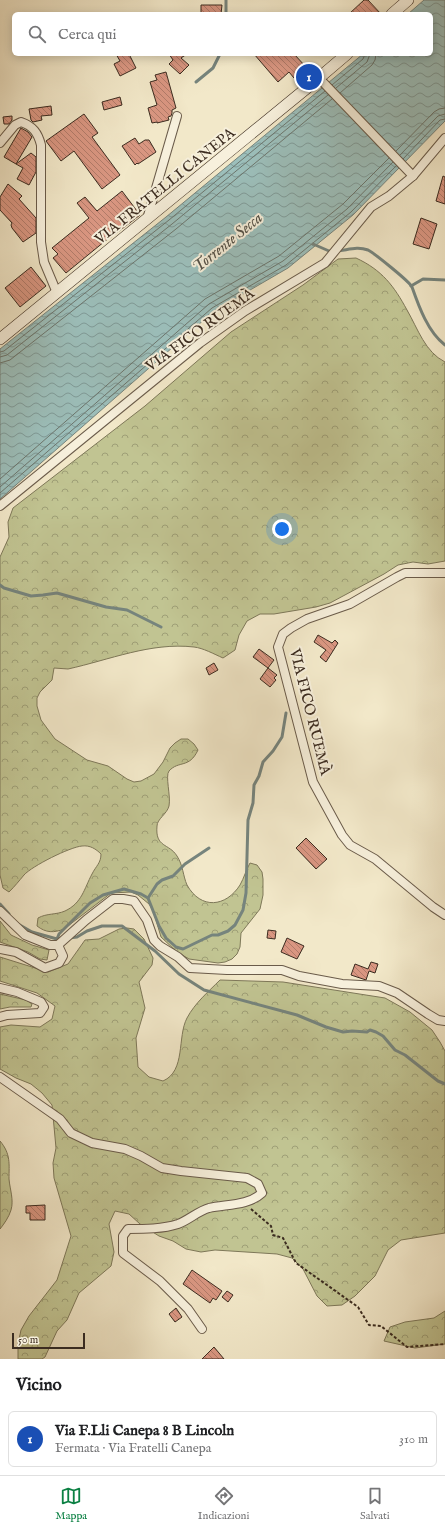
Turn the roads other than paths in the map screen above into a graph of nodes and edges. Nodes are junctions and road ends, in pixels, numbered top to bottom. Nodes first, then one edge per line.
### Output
1 (408, 0) edge
2 (394, 12) edge
3 (345, 56) edge
4 (322, 81) junction
5 (177, 116) dead end
6 (445, 138) edge
7 (0, 143) edge
8 (413, 176) junction
9 (147, 220) junction
10 (58, 292) junction
11 (0, 339) edge
12 (0, 506) edge
13 (445, 573) edge
14 (0, 911) edge
15 (445, 915) edge
16 (58, 945) junction
17 (0, 949) edge
18 (0, 988) edge
19 (0, 1017) edge
20 (445, 1021) edge
21 (0, 1077) edge
22 (202, 1329) dead end

1 - 2 main road
3 - 4 main road, VIA FRATELLI CANEPA
4 - 8 street
4 - 9 main road, VIA FRATELLI CANEPA
5 - 9 street
6 - 8 street, VIA FICO RUEMÀ
7 - 10 street
8 - 12 street, VIA FICO RUEMÀ
9 - 10 main road, VIA FRATELLI CANEPA
10 - 11 main road, VIA FRATELLI CANEPA
13 - 15 street, VIA FICO RUEMÀ
14 - 16 street
16 - 17 street
16 - 20 street
18 - 19 street
21 - 22 street

